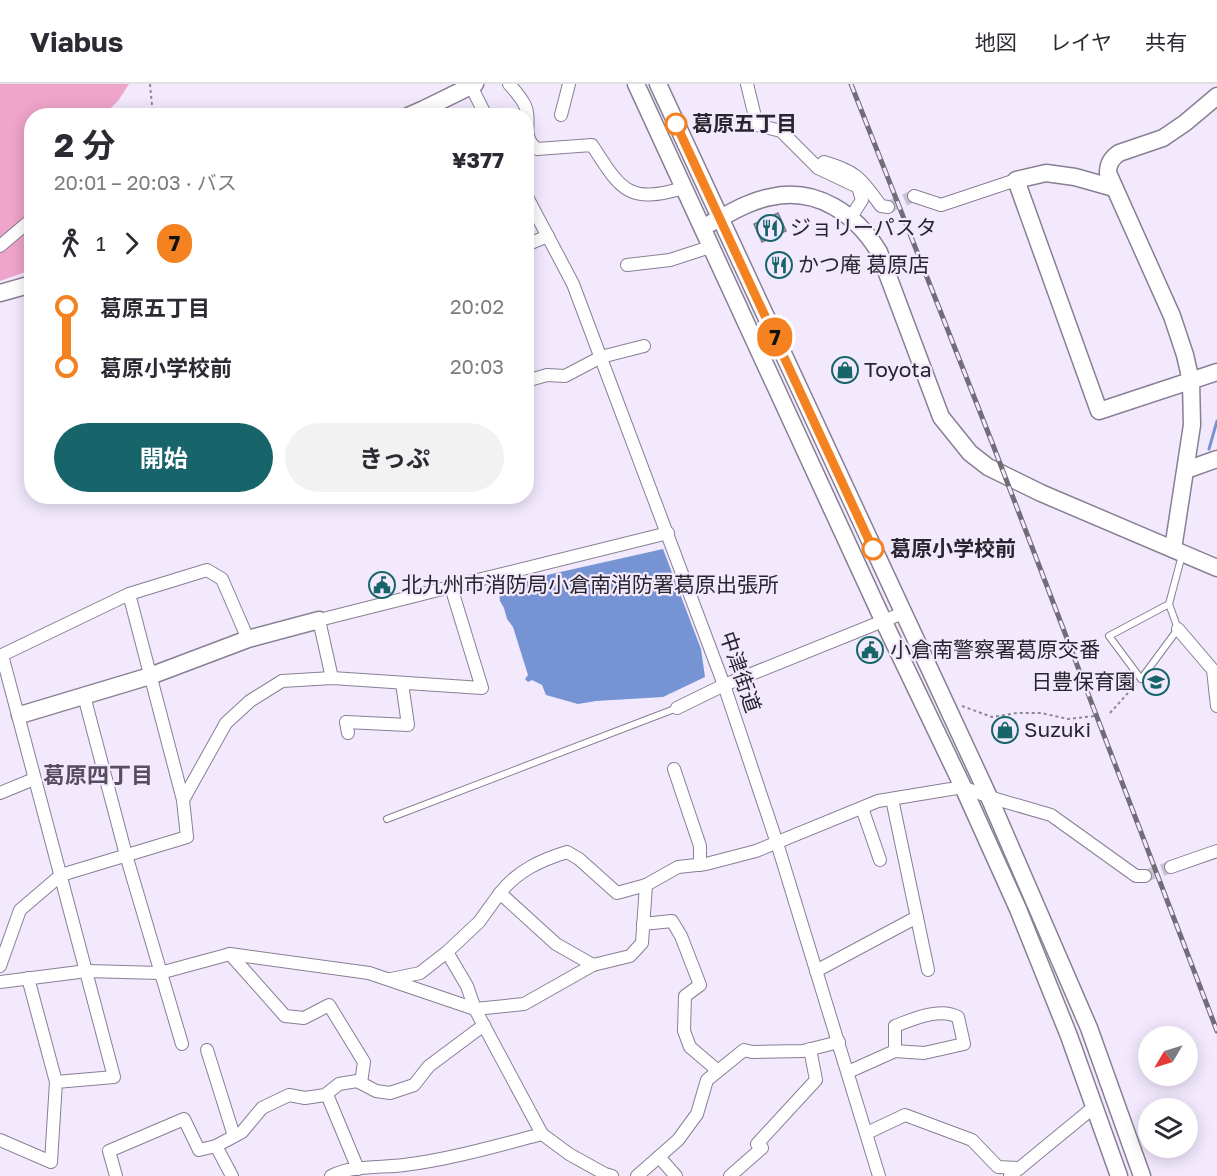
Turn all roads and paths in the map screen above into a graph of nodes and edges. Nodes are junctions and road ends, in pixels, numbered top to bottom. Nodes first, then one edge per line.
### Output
1 (150, 84) edge
2 (509, 84) edge
3 (569, 84) edge
4 (636, 84) edge
5 (658, 84) edge
6 (747, 84) edge
7 (472, 85) edge
8 (1216, 101) edge
9 (152, 108) edge
10 (425, 108) edge
11 (482, 108) edge
12 (525, 108) edge
13 (561, 115) dead end
14 (534, 147) edge
15 (818, 168) junction
16 (1016, 180) junction
17 (683, 188) junction
18 (1114, 188) junction
19 (914, 196) tunnel mouth
20 (888, 207) dead end
21 (534, 210) edge
22 (851, 217) junction
23 (719, 218) junction
24 (24, 226) edge
25 (701, 227) junction
26 (548, 236) junction
27 (534, 242) edge
28 (0, 246) edge
29 (710, 247) junction
30 (627, 265) dead end
31 (24, 286) edge
32 (0, 293) edge
33 (644, 346) dead end
34 (601, 357) junction
35 (1217, 372) edge
36 (534, 379) edge
37 (1191, 381) junction
38 (1217, 459) edge
39 (1186, 470) junction
40 (668, 533) junction
41 (1178, 551) junction
42 (1217, 568) edge
43 (451, 587) junction
44 (129, 594) junction
45 (1169, 604) junction
46 (903, 613) junction
47 (319, 620) junction
48 (883, 620) junction
49 (1178, 629) junction
50 (248, 639) junction
51 (1, 656) edge
52 (150, 676) junction
53 (332, 678) junction
54 (1141, 679) junction
55 (402, 683) junction
56 (724, 685) junction
57 (84, 696) junction
58 (943, 698) junction
59 (1217, 706) edge
60 (677, 708) joint
61 (1110, 713) dead end
62 (20, 715) junction
63 (1095, 716) dead end
64 (348, 733) dead end
65 (674, 769) dead end
66 (34, 779) junction
67 (963, 787) junction
68 (0, 793) edge
69 (989, 797) junction
70 (892, 799) junction
71 (183, 800) junction
72 (862, 808) junction
73 (387, 819) dead end
74 (777, 843) junction
75 (1217, 851) edge
76 (126, 855) junction
77 (880, 860) dead end
78 (700, 865) junction
79 (1171, 867) tunnel mouth
80 (61, 875) junction
81 (1144, 876) dead end
82 (646, 885) junction
83 (500, 893) junction
84 (917, 917) junction
85 (643, 924) junction
86 (447, 952) junction
87 (230, 954) junction
88 (593, 965) junction
89 (0, 966) edge
90 (928, 970) dead end
91 (87, 971) junction
92 (816, 971) junction
93 (160, 973) junction
94 (28, 978) junction
95 (387, 979) junction
96 (0, 982) edge
97 (475, 1009) junction
98 (484, 1025) junction
99 (839, 1042) junction
100 (182, 1044) dead end
101 (810, 1049) junction
102 (207, 1050) dead end
103 (895, 1051) junction
104 (717, 1070) junction
105 (848, 1072) junction
106 (56, 1082) junction
107 (361, 1083) junction
108 (328, 1097) dead end
109 (1094, 1107) junction
110 (867, 1133) junction
111 (542, 1134) junction
112 (234, 1136) junction
113 (0, 1140) edge
114 (216, 1146) junction
115 (658, 1157) junction
116 (358, 1169) junction
117 (403, 1170) edge
118 (1015, 1172) edge
119 (116, 1176) edge
120 (232, 1176) edge
121 (331, 1176) edge
122 (612, 1176) edge
123 (637, 1176) edge
124 (676, 1176) edge
125 (730, 1176) edge
126 (879, 1176) edge
127 (1119, 1176) edge
128 (1142, 1176) edge

1 - 9 path
2 - 12 street
3 - 13 street
4 - 17 street
5 - 23 street
6 - 15 street
7 - 10 street
7 - 11 street
8 - 18 street
14 - 17 street
15 - 20 street
15 - 22 street
16 - 18 street
16 - 19 street
16 - 37 street
17 - 25 street
18 - 37 street
21 - 26 street, 中津街道
22 - 23 street
22 - 41 street
23 - 25 street
23 - 46 street
24 - 28 street
25 - 29 street
26 - 27 street
26 - 34 street, 中津街道
29 - 30 street
29 - 48 street
31 - 32 street
33 - 34 street
34 - 36 street
34 - 40 street, 中津街道
35 - 37 street
37 - 39 street
38 - 39 street
39 - 41 street
40 - 43 street
40 - 56 street, 中津街道
41 - 42 street
41 - 45 lane
43 - 47 street
43 - 55 street
44 - 50 street
44 - 51 street
44 - 52 street
45 - 49 lane
45 - 54 lane
46 - 48 street
46 - 58 street
47 - 50 street
47 - 53 street
48 - 56 street
48 - 67 street
49 - 54 lane
49 - 59 street
50 - 52 street
51 - 62 street
52 - 57 street
52 - 71 street
53 - 55 street
53 - 71 street
54 - 61 path
55 - 64 street
56 - 60 street
56 - 74 street, 中津街道
57 - 62 street
57 - 76 street
58 - 63 path
58 - 69 street
60 - 73 lane
62 - 66 street
65 - 78 street
66 - 68 street
66 - 80 street
67 - 69 street
67 - 70 street
67 - 109 street
69 - 81 street
69 - 128 street
70 - 72 street
70 - 84 street
71 - 76 street
72 - 74 street
72 - 77 street
74 - 78 street
74 - 92 street, 中津街道
75 - 79 street
76 - 80 street
76 - 93 street
78 - 82 street
80 - 89 street
80 - 91 street
82 - 83 street
82 - 85 street
83 - 86 street
83 - 88 street
84 - 90 street
84 - 92 street
85 - 88 street
85 - 104 street
86 - 95 street
86 - 97 street
87 - 93 street
87 - 95 street
87 - 107 street
88 - 97 street
91 - 93 street
91 - 94 street
91 - 106 street
92 - 99 street, 中津街道
93 - 100 street
94 - 96 street
94 - 106 street
95 - 97 street
97 - 98 street
98 - 107 street
98 - 111 street
99 - 101 street
99 - 105 street, 中津街道
101 - 104 street
101 - 125 street
102 - 112 street
103 - 103 street
103 - 105 street
104 - 115 street
105 - 110 street, 中津街道
106 - 113 street
107 - 112 street
108 - 116 street
109 - 118 street
109 - 127 street
110 - 118 street
110 - 126 street, 中津街道
111 - 117 street
111 - 122 street
112 - 114 street
114 - 119 street
114 - 120 street
115 - 123 street
115 - 124 street
116 - 117 street
116 - 121 street

